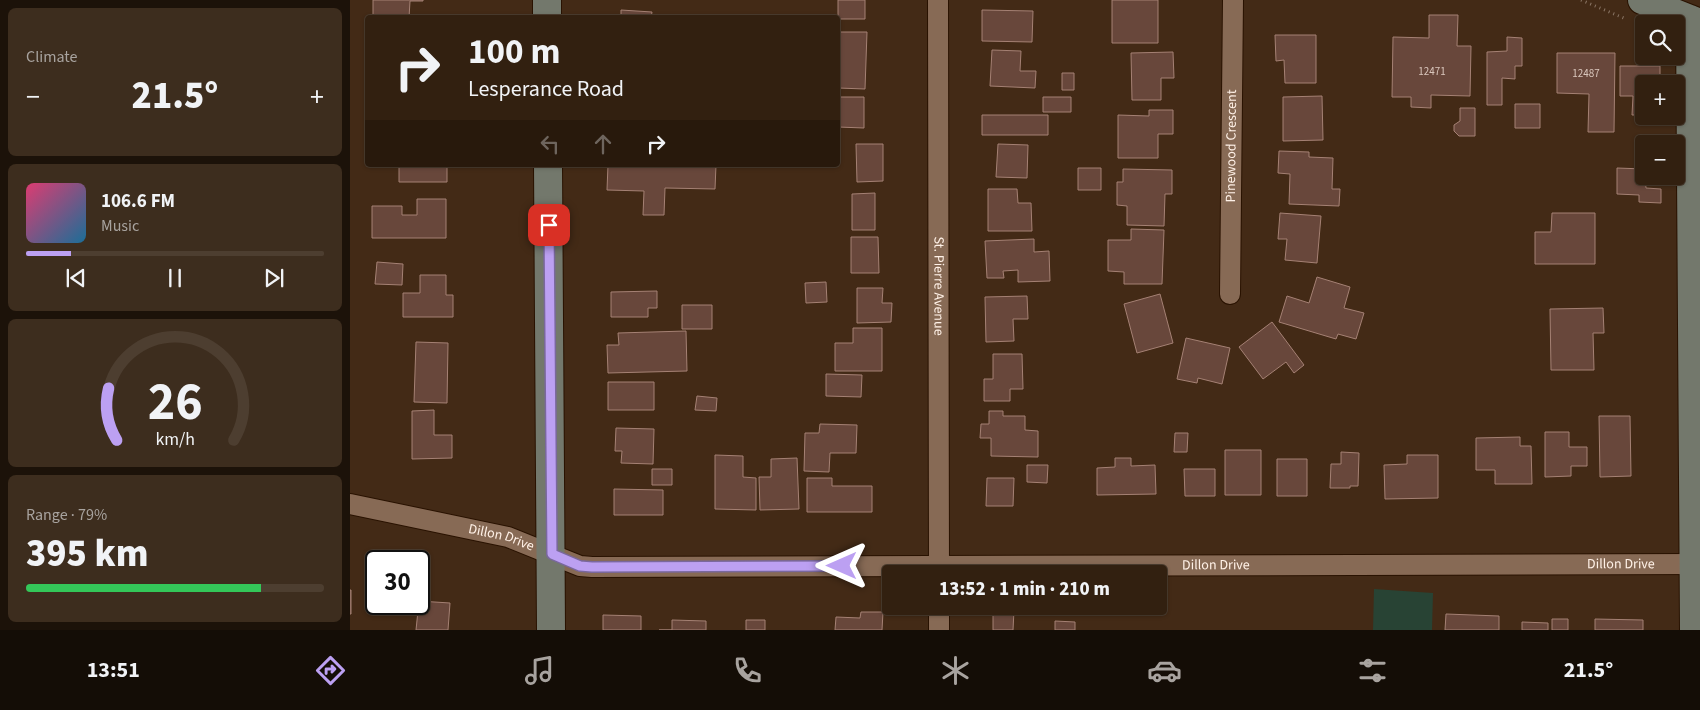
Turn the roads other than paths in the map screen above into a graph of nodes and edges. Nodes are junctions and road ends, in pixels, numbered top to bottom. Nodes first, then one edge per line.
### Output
1 (547, 0) edge
2 (938, 0) edge
3 (1233, 0) edge
4 (1638, 11) edge
5 (547, 15) edge
6 (1695, 21) edge
7 (548, 167) edge
8 (1230, 294) dead end
9 (350, 504) edge
10 (552, 554) junction
11 (1697, 564) edge
12 (938, 565) edge
13 (1167, 568) edge
14 (882, 570) edge
15 (939, 615) edge
16 (551, 630) edge
17 (939, 630) edge
18 (1694, 630) edge

1 - 5 street
2 - 12 street, St. Pierre Avenue
3 - 8 street, Pinewood Crescent
4 - 6 street
6 - 11 street
7 - 10 street
9 - 10 street, Dillon Drive
10 - 14 street, Dillon Drive
10 - 16 street
11 - 13 street, Dillon Drive
11 - 18 street
15 - 17 street

